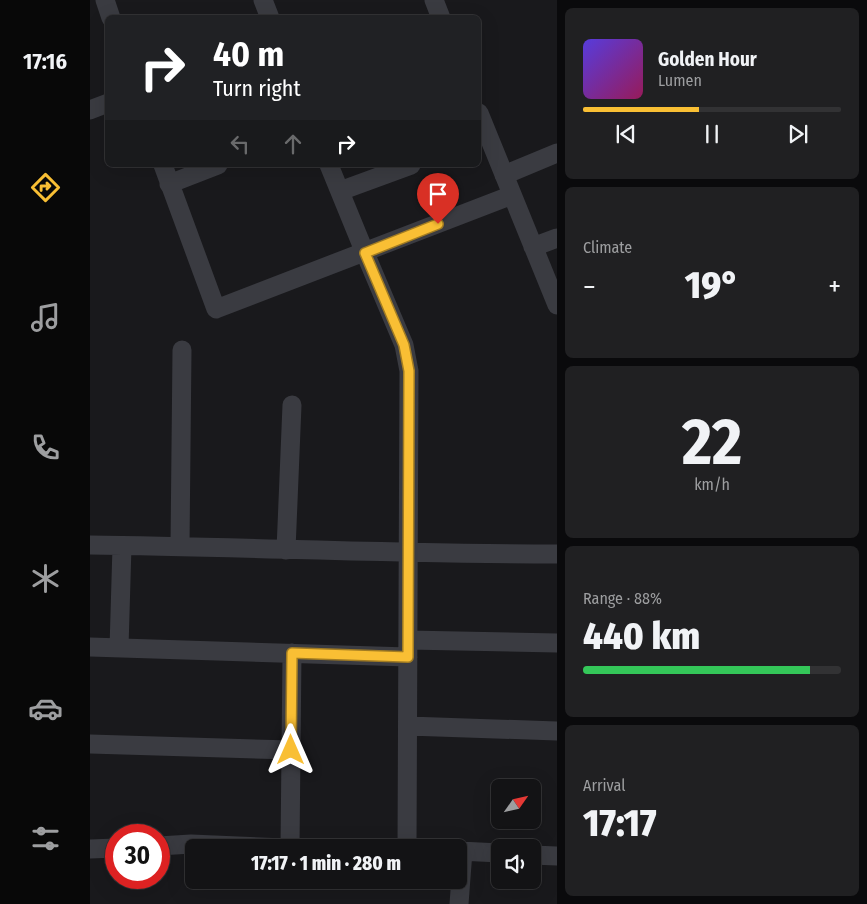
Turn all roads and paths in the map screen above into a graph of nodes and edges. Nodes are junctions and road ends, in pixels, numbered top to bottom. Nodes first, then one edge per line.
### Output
1 (105, 0) edge
2 (263, 0) edge
3 (434, 0) edge
4 (110, 15) edge
5 (269, 15) edge
6 (440, 15) edge
7 (105, 105) edge
8 (90, 110) edge
9 (481, 123) edge
10 (484, 138) edge
11 (557, 153) edge
12 (164, 167) edge
13 (213, 167) edge
14 (330, 167) edge
15 (406, 167) edge
16 (504, 175) junction
17 (169, 184) junction
18 (340, 191) junction
19 (512, 195) junction
20 (557, 238) edge
21 (533, 246) junction
22 (365, 253) junction
23 (557, 305) edge
24 (182, 350) dead end
25 (292, 405) dead end
26 (90, 546) edge
27 (122, 546) junction
28 (180, 546) junction
29 (286, 550) junction
30 (409, 552) junction
31 (557, 554) edge
32 (557, 643) edge
33 (90, 647) edge
34 (119, 648) junction
35 (408, 648) junction
36 (292, 653) junction
37 (408, 726) junction
38 (557, 731) edge
39 (90, 744) edge
40 (291, 750) junction
41 (290, 839) edge
42 (407, 839) edge
43 (185, 844) edge
44 (170, 845) edge
45 (105, 848) edge
46 (90, 849) edge
47 (467, 851) edge
48 (491, 853) edge
49 (541, 855) edge
50 (557, 856) edge
51 (460, 889) edge
52 (459, 904) edge

1 - 4 street
2 - 5 street
3 - 6 street
7 - 8 street
9 - 10 street
10 - 16 street
11 - 16 street
12 - 17 street
13 - 17 street
14 - 18 street
15 - 18 street
16 - 19 street
17 - 22 street
18 - 22 street
19 - 21 street
19 - 22 street
20 - 21 street
21 - 23 street
22 - 30 street
24 - 28 street
25 - 29 street
26 - 27 street
27 - 28 street
27 - 34 street
28 - 29 street
29 - 30 street
30 - 31 street
30 - 35 street
32 - 35 street
33 - 34 street
34 - 36 street
35 - 36 street
35 - 37 street
36 - 40 street
37 - 38 street
37 - 42 street
39 - 40 street
40 - 41 street
43 - 44 street
45 - 46 street
47 - 48 street
49 - 50 street
51 - 52 street

